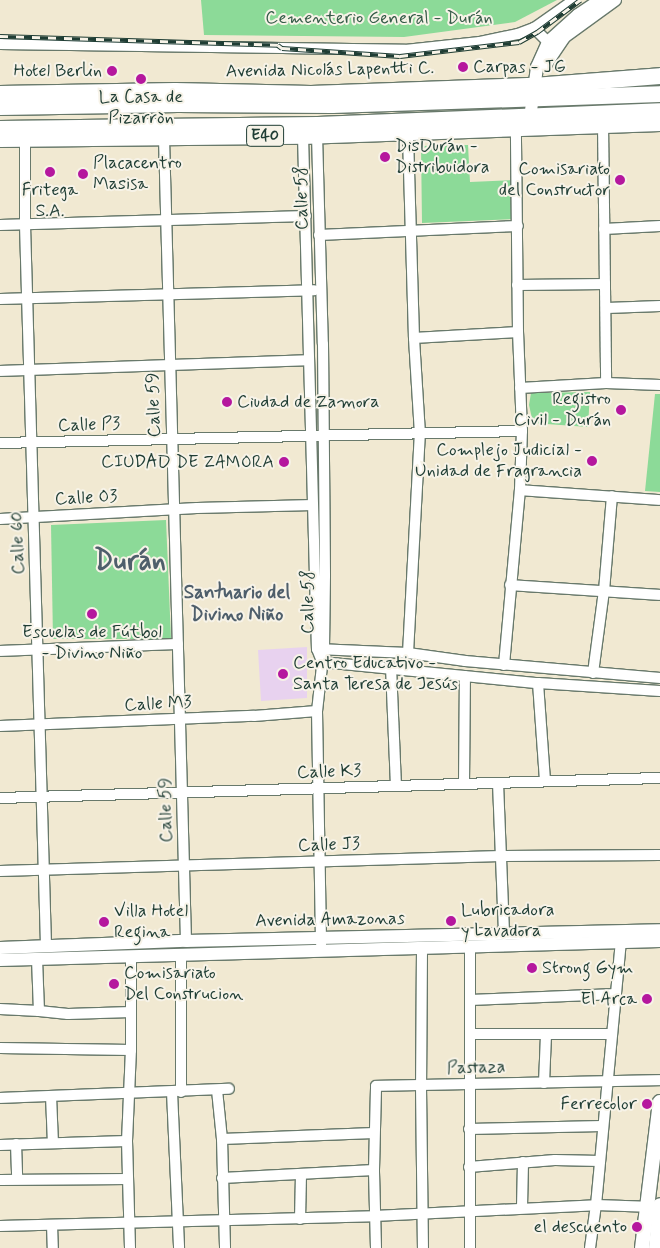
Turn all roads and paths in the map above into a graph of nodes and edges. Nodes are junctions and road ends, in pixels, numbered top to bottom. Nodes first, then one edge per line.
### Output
1 (574, 0) edge
2 (600, 0) edge
3 (615, 0) edge
4 (534, 28) junction
5 (548, 42) junction
6 (0, 44) edge
7 (660, 76) edge
8 (533, 92) junction
9 (0, 94) edge
10 (660, 94) edge
11 (0, 107) edge
12 (660, 111) edge
13 (660, 122) edge
14 (525, 123) junction
15 (603, 124) junction
16 (0, 129) edge
17 (408, 130) junction
18 (310, 136) junction
19 (25, 138) junction
20 (164, 138) junction
21 (0, 139) edge
22 (306, 216) junction
23 (165, 221) junction
24 (0, 225) edge
25 (25, 225) junction
26 (518, 226) junction
27 (660, 226) edge
28 (604, 229) junction
29 (410, 230) junction
30 (319, 235) junction
31 (605, 284) junction
32 (517, 285) junction
33 (308, 290) junction
34 (320, 290) junction
35 (168, 294) junction
36 (27, 298) junction
37 (0, 299) edge
38 (660, 306) edge
39 (607, 308) junction
40 (518, 332) junction
41 (414, 338) junction
42 (309, 360) junction
43 (169, 364) junction
44 (29, 370) junction
45 (0, 371) edge
46 (606, 383) junction
47 (660, 385) edge
48 (520, 388) junction
49 (522, 431) junction
50 (323, 434) junction
51 (420, 434) junction
52 (311, 435) junction
53 (172, 438) junction
54 (0, 443) edge
55 (31, 443) junction
56 (520, 490) junction
57 (612, 496) junction
58 (660, 500) edge
59 (313, 506) junction
60 (174, 509) junction
61 (33, 517) junction
62 (0, 519) edge
63 (510, 585) junction
64 (604, 591) junction
65 (660, 595) edge
66 (178, 644) junction
67 (37, 648) junction
68 (321, 648) junction
69 (0, 651) edge
70 (408, 654) junction
71 (322, 662) junction
72 (504, 665) junction
73 (391, 667) junction
74 (593, 673) junction
75 (465, 676) junction
76 (660, 678) edge
77 (538, 683) junction
78 (660, 691) edge
79 (317, 711) junction
80 (180, 719) junction
81 (39, 725) junction
82 (0, 726) edge
83 (660, 778) edge
84 (545, 780) junction
85 (498, 783) junction
86 (464, 784) junction
87 (396, 786) junction
88 (318, 789) junction
89 (182, 793) junction
90 (0, 798) edge
91 (42, 798) junction
92 (660, 855) edge
93 (501, 856) junction
94 (318, 861) junction
95 (184, 865) junction
96 (44, 870) junction
97 (0, 871) edge
98 (660, 930) edge
99 (504, 935) junction
100 (321, 938) junction
101 (186, 941) junction
102 (660, 941) edge
103 (621, 942) junction
104 (46, 947) junction
105 (0, 948) edge
106 (470, 948) junction
107 (422, 949) junction
108 (322, 951) junction
109 (180, 955) junction
110 (130, 956) junction
111 (37, 959) junction
112 (0, 960) edge
113 (616, 994) junction
114 (470, 1000) junction
115 (0, 1009) edge
116 (39, 1011) junction
117 (131, 1012) junction
118 (470, 1034) junction
119 (546, 1034) junction
120 (611, 1034) junction
121 (0, 1048) edge
122 (131, 1050) junction
123 (607, 1080) junction
124 (660, 1080) edge
125 (544, 1083) junction
126 (469, 1084) junction
127 (421, 1087) junction
128 (229, 1089) dead end
129 (217, 1090) junction
130 (177, 1092) junction
131 (128, 1094) junction
132 (51, 1096) junction
133 (0, 1098) edge
134 (660, 1102) edge
135 (602, 1126) junction
136 (469, 1129) junction
137 (374, 1133) junction
138 (222, 1139) junction
139 (127, 1141) junction
140 (53, 1143) junction
141 (16, 1144) junction
142 (0, 1145) edge
143 (600, 1161) junction
144 (523, 1162) junction
145 (469, 1167) junction
146 (374, 1170) junction
147 (301, 1174) junction
148 (222, 1178) junction
149 (17, 1179) junction
150 (128, 1179) junction
151 (0, 1180) edge
152 (596, 1205) junction
153 (522, 1207) junction
154 (657, 1207) edge
155 (469, 1210) junction
156 (423, 1213) junction
157 (374, 1216) junction
158 (300, 1219) junction
159 (224, 1221) junction
160 (178, 1222) junction
161 (129, 1223) junction
162 (52, 1224) junction
163 (0, 1226) edge
164 (53, 1248) edge
165 (130, 1248) edge
166 (179, 1248) edge
167 (225, 1248) edge
168 (376, 1248) edge
169 (423, 1248) edge
170 (470, 1248) edge
171 (590, 1248) edge
172 (642, 1248) edge
173 (656, 1248) edge

1 - 4 street
2 - 5 street
3 - 8 street
4 - 5 street
4 - 6 street
5 - 8 street
7 - 8 main road, Avenida Nicolás Lapentti C. / E40
8 - 9 main road, Avenida Nicolás Lapentti C. / E40
8 - 10 main road, Avenida Nicolás Lapentti C. / E40
8 - 11 main road, Avenida Nicolás Lapentti C. / E40
8 - 14 street
12 - 14 main road, E40
13 - 15 main road, E40
14 - 15 main road, E40
14 - 16 main road, E40
14 - 17 main road, E40
14 - 26 street
15 - 28 street
17 - 18 main road, E40
17 - 29 street
18 - 20 main road, E40
18 - 22 street, Calle 58
18 - 30 street, Calle 58
19 - 20 main road, E40
19 - 21 main road, E40
19 - 25 street, Calle 60
20 - 23 street, Calle 59
22 - 23 street
22 - 33 street, Calle 58
23 - 25 street
23 - 35 street, Calle 59
24 - 25 street
25 - 36 street, Calle 60
26 - 29 street
26 - 32 street
27 - 28 street
28 - 31 street
29 - 30 street
29 - 41 street
30 - 34 street, Calle 58
31 - 32 street
31 - 39 street
32 - 40 street
33 - 34 street
33 - 35 street
33 - 42 street, Calle 58
34 - 50 street, Calle 58
35 - 36 street
35 - 43 street, Calle 59
36 - 37 street
36 - 44 street, Calle 60
38 - 39 street
39 - 46 street
40 - 41 street
40 - 48 street
41 - 51 street
42 - 43 street
42 - 52 street, Calle 58
43 - 44 street
43 - 53 street, Calle 59
44 - 45 street
44 - 55 street, Calle 60
46 - 47 street
46 - 48 street
48 - 49 street
49 - 51 street, Calle P3
49 - 56 street
50 - 51 street, Calle P3
50 - 52 street, Calle P3
50 - 68 street, Calle 58
51 - 70 street
52 - 53 street, Calle P3
52 - 59 street, Calle 58
53 - 55 street, Calle P3
53 - 60 street, Calle 59
54 - 55 street, Calle P3
55 - 61 street, Calle 60
56 - 57 street
56 - 63 street
57 - 58 street
57 - 64 street
59 - 60 street, Calle O3
59 - 68 street, Calle 58
60 - 61 street, Calle O3
60 - 66 street, Calle 59
61 - 62 street, Calle O3
61 - 67 street, Calle 60
63 - 64 street
63 - 72 street
64 - 65 street
64 - 74 street
66 - 67 street
66 - 80 street, Calle 59
67 - 69 street
67 - 81 street, Calle 60
68 - 70 street
68 - 71 street, Calle 58
70 - 72 street
71 - 73 street
71 - 79 street
72 - 74 street
73 - 75 street
73 - 87 street
74 - 76 street
75 - 77 street
75 - 86 street
77 - 78 street
77 - 84 street
79 - 80 street, Calle M3
79 - 88 street
80 - 81 street, Calle M3
80 - 89 street, Calle 59
81 - 82 street, Calle M3
81 - 91 street, Calle 60
83 - 84 street, Calle K3
84 - 85 street, Calle K3
85 - 86 street, Calle K3
85 - 93 street
86 - 87 street, Calle K3
87 - 88 street, Calle K3
88 - 89 street, Calle K3
88 - 94 street
89 - 91 street, Calle K3
89 - 95 street, Calle 59
90 - 91 street, Calle K3
91 - 96 street, Calle 60
92 - 93 street, Calle J3
93 - 94 street, Calle J3
93 - 99 street
94 - 95 street, Calle J3
94 - 100 street
95 - 96 street, Calle J3
95 - 101 street, Calle 59
96 - 97 street, Calle J3
96 - 104 street, Calle 60
98 - 99 street, Avenida Amazonas
99 - 100 street, Avenida Amazonas
100 - 101 street, Avenida Amazonas
100 - 108 street
101 - 104 street, Avenida Amazonas
102 - 103 street, Avenida Amazonas
103 - 106 street, Avenida Amazonas
103 - 113 street
104 - 105 street, Avenida Amazonas
106 - 107 street, Avenida Amazonas
106 - 114 street
107 - 108 street, Avenida Amazonas
107 - 127 street
108 - 109 street, Avenida Amazonas
109 - 110 street, Avenida Amazonas
109 - 130 street
110 - 111 street, Avenida Amazonas
110 - 117 street
111 - 112 street, Avenida Amazonas
111 - 116 street
113 - 114 street
113 - 120 street
114 - 118 street
115 - 116 street
116 - 117 street
117 - 122 street
118 - 119 street
118 - 126 street
119 - 120 street
119 - 125 street
120 - 123 street
121 - 122 street
122 - 131 street
123 - 124 street, Pastaza
123 - 125 street, Pastaza
123 - 135 street
125 - 126 street, Pastaza
126 - 127 street, Pastaza
126 - 136 street
127 - 137 street, Pastaza
127 - 156 street
128 - 129 street
129 - 130 street
129 - 138 street
130 - 131 street
130 - 160 street
131 - 132 street
131 - 139 street
132 - 133 street
132 - 140 street
134 - 154 main road
135 - 136 street
135 - 143 street
136 - 145 street
137 - 138 street
137 - 146 street, Pastaza
138 - 148 street
139 - 140 street
139 - 150 street
140 - 141 street
141 - 142 street
141 - 149 street
143 - 144 street
143 - 152 street
144 - 145 street
144 - 153 street
145 - 155 street
146 - 147 street
146 - 157 street, Pastaza
147 - 148 street
147 - 158 street
148 - 159 street
149 - 150 street
149 - 151 street
150 - 161 street
152 - 153 street
152 - 154 street
152 - 171 street
153 - 155 street
154 - 172 main road
154 - 173 main road
155 - 156 street
155 - 170 street
156 - 157 street
156 - 169 street
157 - 158 street
157 - 168 street, Pastaza
158 - 159 street
159 - 160 street
159 - 167 street
160 - 161 street
160 - 166 street
161 - 162 street
161 - 165 street
162 - 163 street
162 - 164 street

